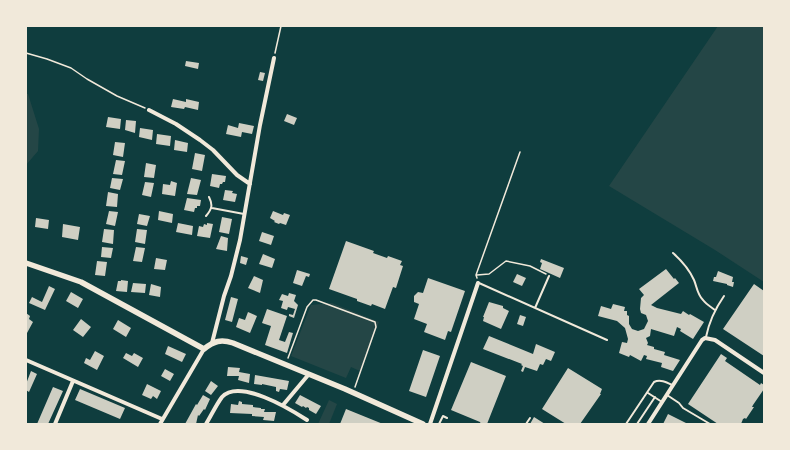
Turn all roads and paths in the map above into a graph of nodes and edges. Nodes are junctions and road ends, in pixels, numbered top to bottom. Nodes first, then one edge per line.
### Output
1 (281, 26) edge
2 (26, 53) edge
3 (274, 58) joint
4 (149, 110) joint
5 (520, 152) dead end
6 (250, 184) junction
7 (209, 197) dead end
8 (212, 208) junction
9 (245, 214) junction
10 (206, 216) dead end
11 (673, 253) dead end
12 (26, 262) edge
13 (476, 275) junction
14 (549, 276) joint
15 (478, 283) junction
16 (724, 296) dead end
17 (535, 308) junction
18 (715, 310) junction
19 (705, 338) junction
20 (607, 340) dead end
21 (212, 343) junction
22 (204, 349) junction
23 (26, 360) edge
24 (286, 364) junction
25 (764, 373) edge
26 (309, 374) junction
27 (73, 381) junction
28 (673, 386) junction
29 (353, 392) junction
30 (648, 393) junction
31 (667, 395) junction
32 (655, 397) junction
33 (662, 402) junction
34 (283, 405) junction
35 (447, 418) dead end
36 (530, 418) dead end
37 (307, 420) dead end
38 (161, 423) edge
39 (55, 424) edge
40 (206, 424) edge
41 (422, 424) edge
42 (430, 424) edge
43 (439, 424) edge
44 (526, 424) edge
45 (626, 424) edge
46 (637, 424) edge
47 (648, 424) edge
48 (710, 424) edge

1 - 3 path
2 - 4 path
3 - 6 street
4 - 6 street
5 - 13 path
6 - 9 street
7 - 8 lane
8 - 9 lane
8 - 10 lane
9 - 21 street
11 - 18 lane
12 - 22 street
13 - 14 path
13 - 15 path
14 - 17 lane
15 - 17 lane
15 - 42 street
16 - 18 lane
17 - 20 lane
18 - 19 lane
19 - 25 street
19 - 28 street
21 - 22 street
21 - 24 street
22 - 38 street
23 - 27 street
24 - 26 street
24 - 29 path
26 - 29 street
26 - 34 street
27 - 38 street
27 - 39 street
28 - 30 lane
28 - 31 street
29 - 41 street
30 - 32 lane
30 - 45 lane
31 - 33 street
31 - 48 lane
32 - 33 lane
32 - 46 lane
33 - 47 street
34 - 37 street
34 - 40 street
35 - 43 lane
36 - 44 lane

